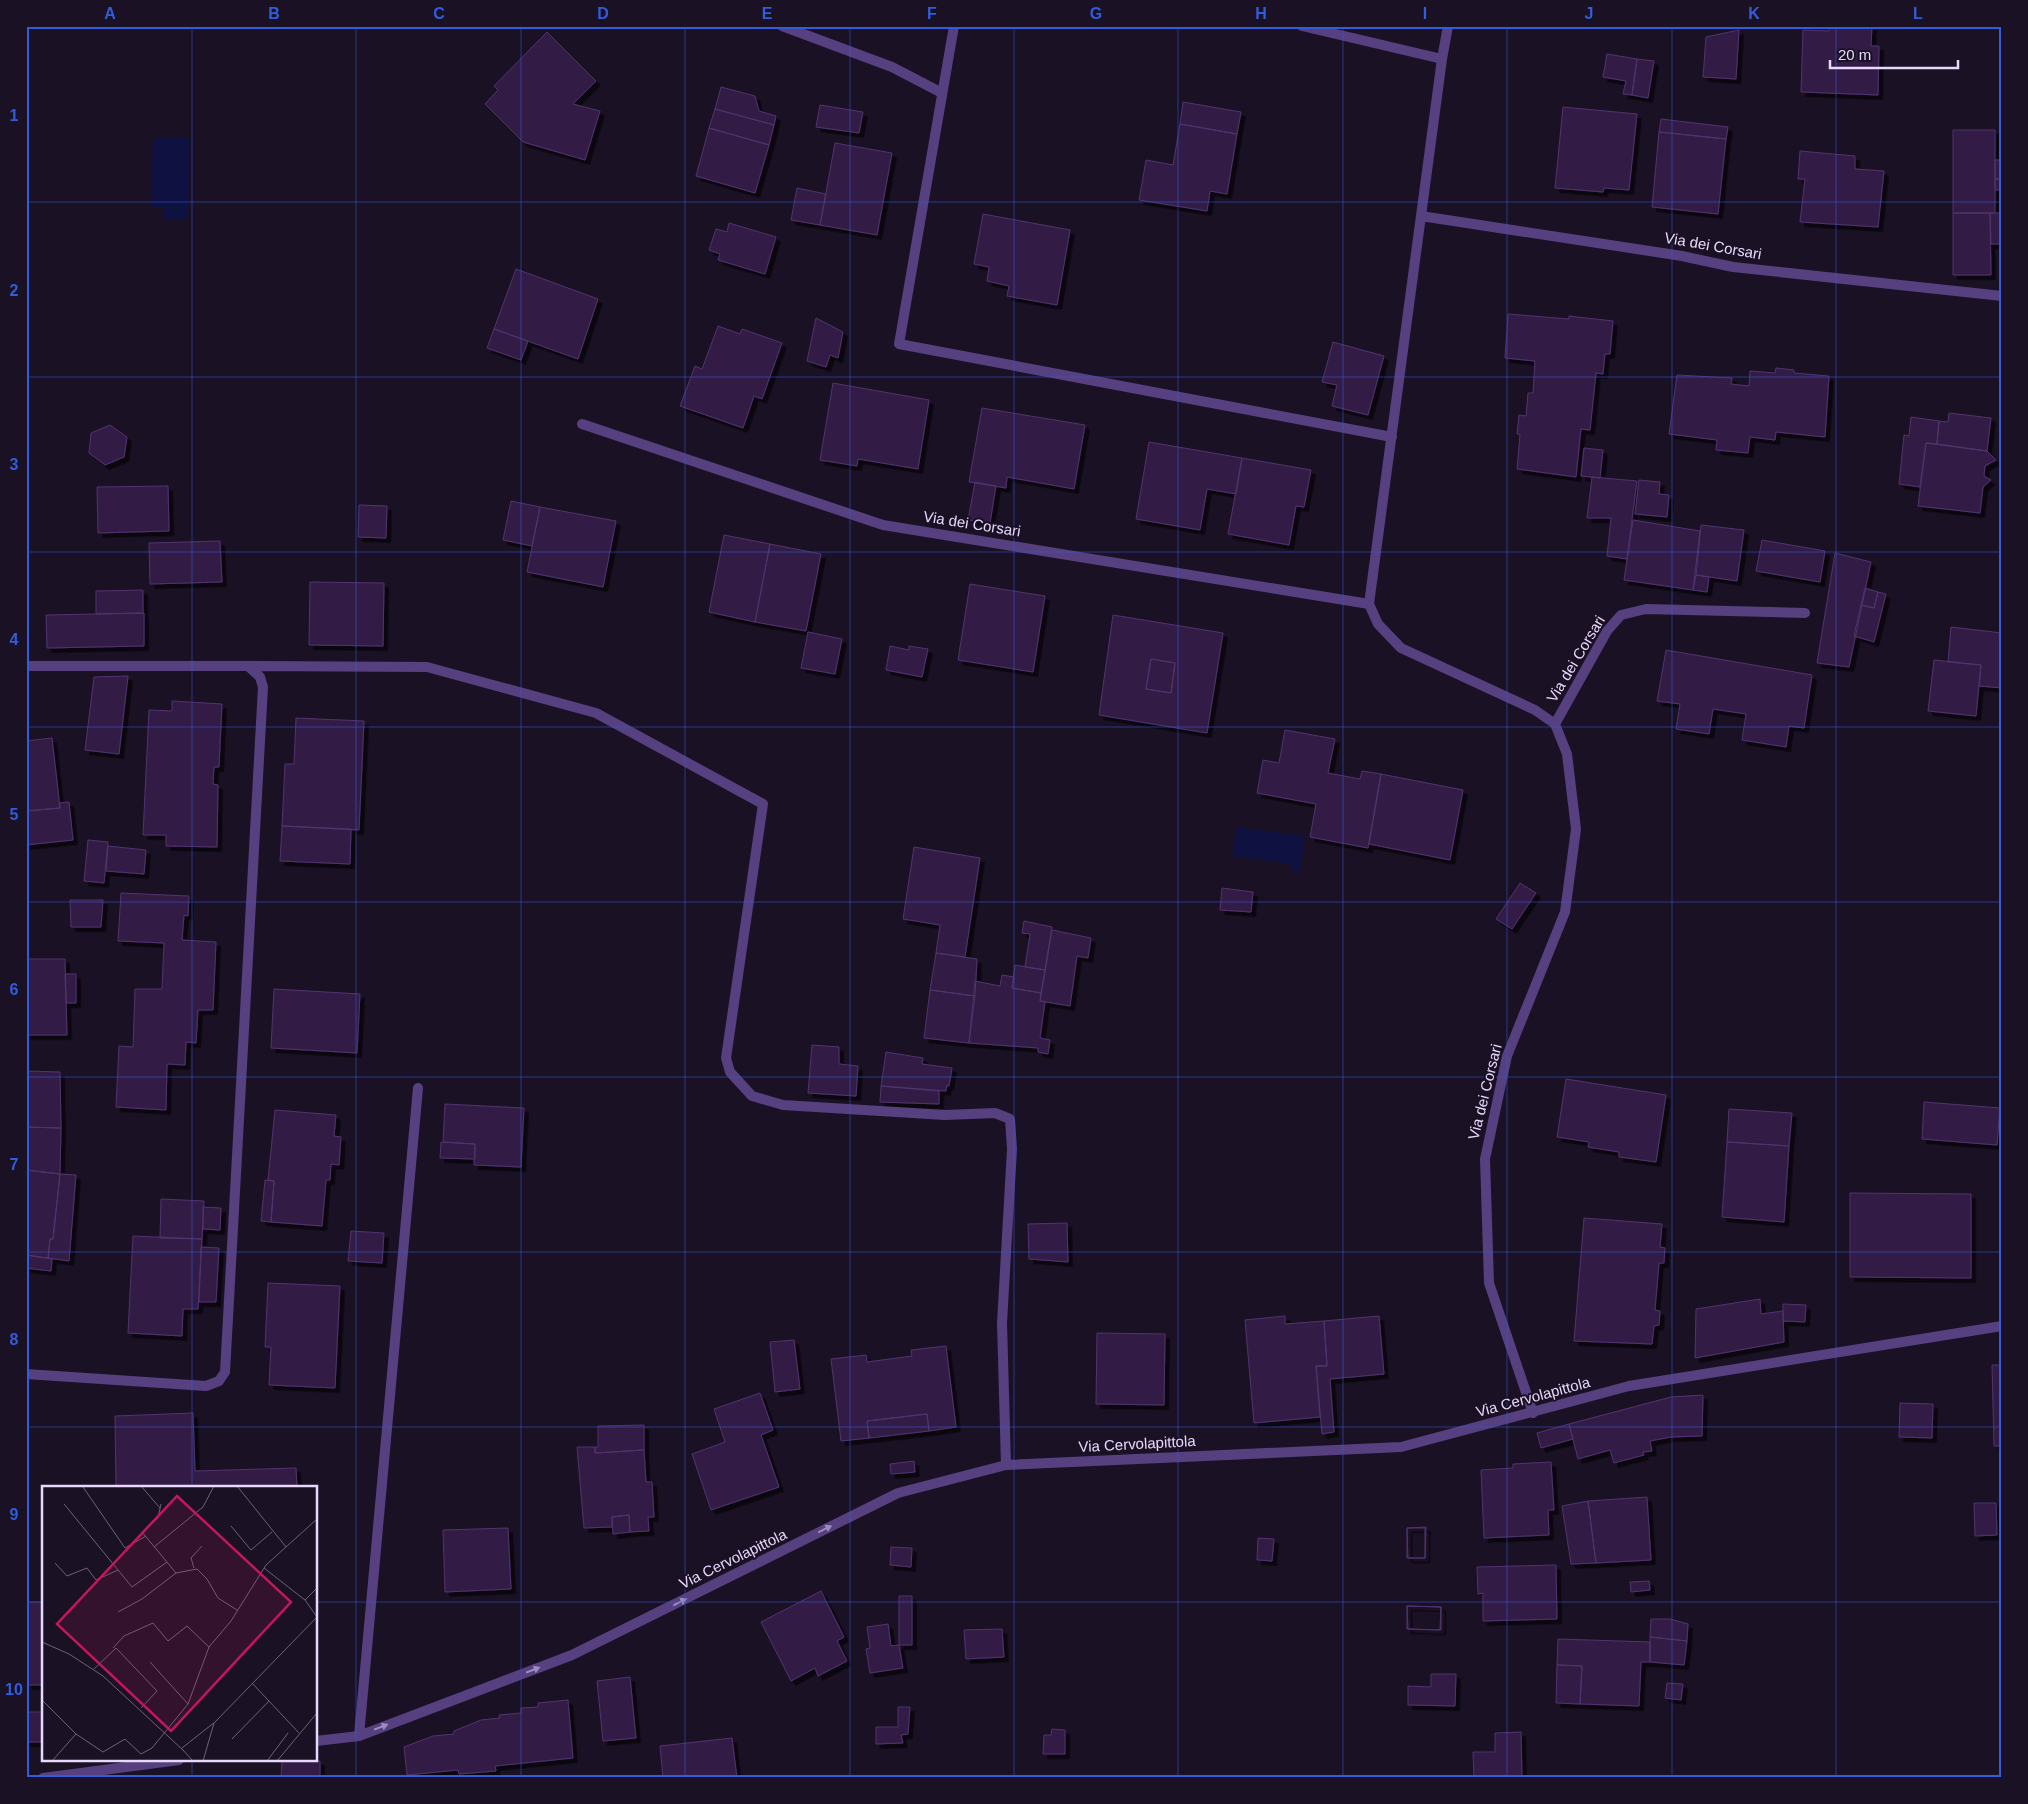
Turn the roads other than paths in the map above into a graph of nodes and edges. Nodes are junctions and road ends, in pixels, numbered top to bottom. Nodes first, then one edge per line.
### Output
1 (782, 26) edge
2 (954, 26) edge
3 (1302, 26) edge
4 (1448, 26) edge
5 (1442, 59) junction
6 (942, 93) junction
7 (1421, 216) junction
8 (2002, 296) edge
9 (582, 424) dead end
10 (1392, 437) junction
11 (1370, 604) junction
12 (1805, 613) dead end
13 (26, 666) edge
14 (248, 666) junction
15 (1555, 724) junction
16 (418, 1088) dead end
17 (2002, 1326) edge
18 (26, 1374) edge
19 (1533, 1413) junction
20 (1006, 1465) junction
21 (359, 1736) junction
22 (318, 1741) edge
23 (164, 1762) edge
24 (43, 1778) edge

1 - 6 street
2 - 6 street
3 - 5 street
4 - 5 street
5 - 7 street
6 - 10 street
7 - 8 street, Via dei Corsari
7 - 10 street
9 - 11 street, Via dei Corsari
10 - 11 street
11 - 15 street, Via dei Corsari
12 - 15 street, Via dei Corsari
13 - 14 street
14 - 18 street
14 - 20 street
15 - 19 street, Via dei Corsari
16 - 21 street
17 - 19 street, Via Cervolapittola
19 - 20 street, Via Cervolapittola
21 -> 20 street, Via Cervolapittola
21 - 22 street, Via Cervolapittola
23 - 24 street

